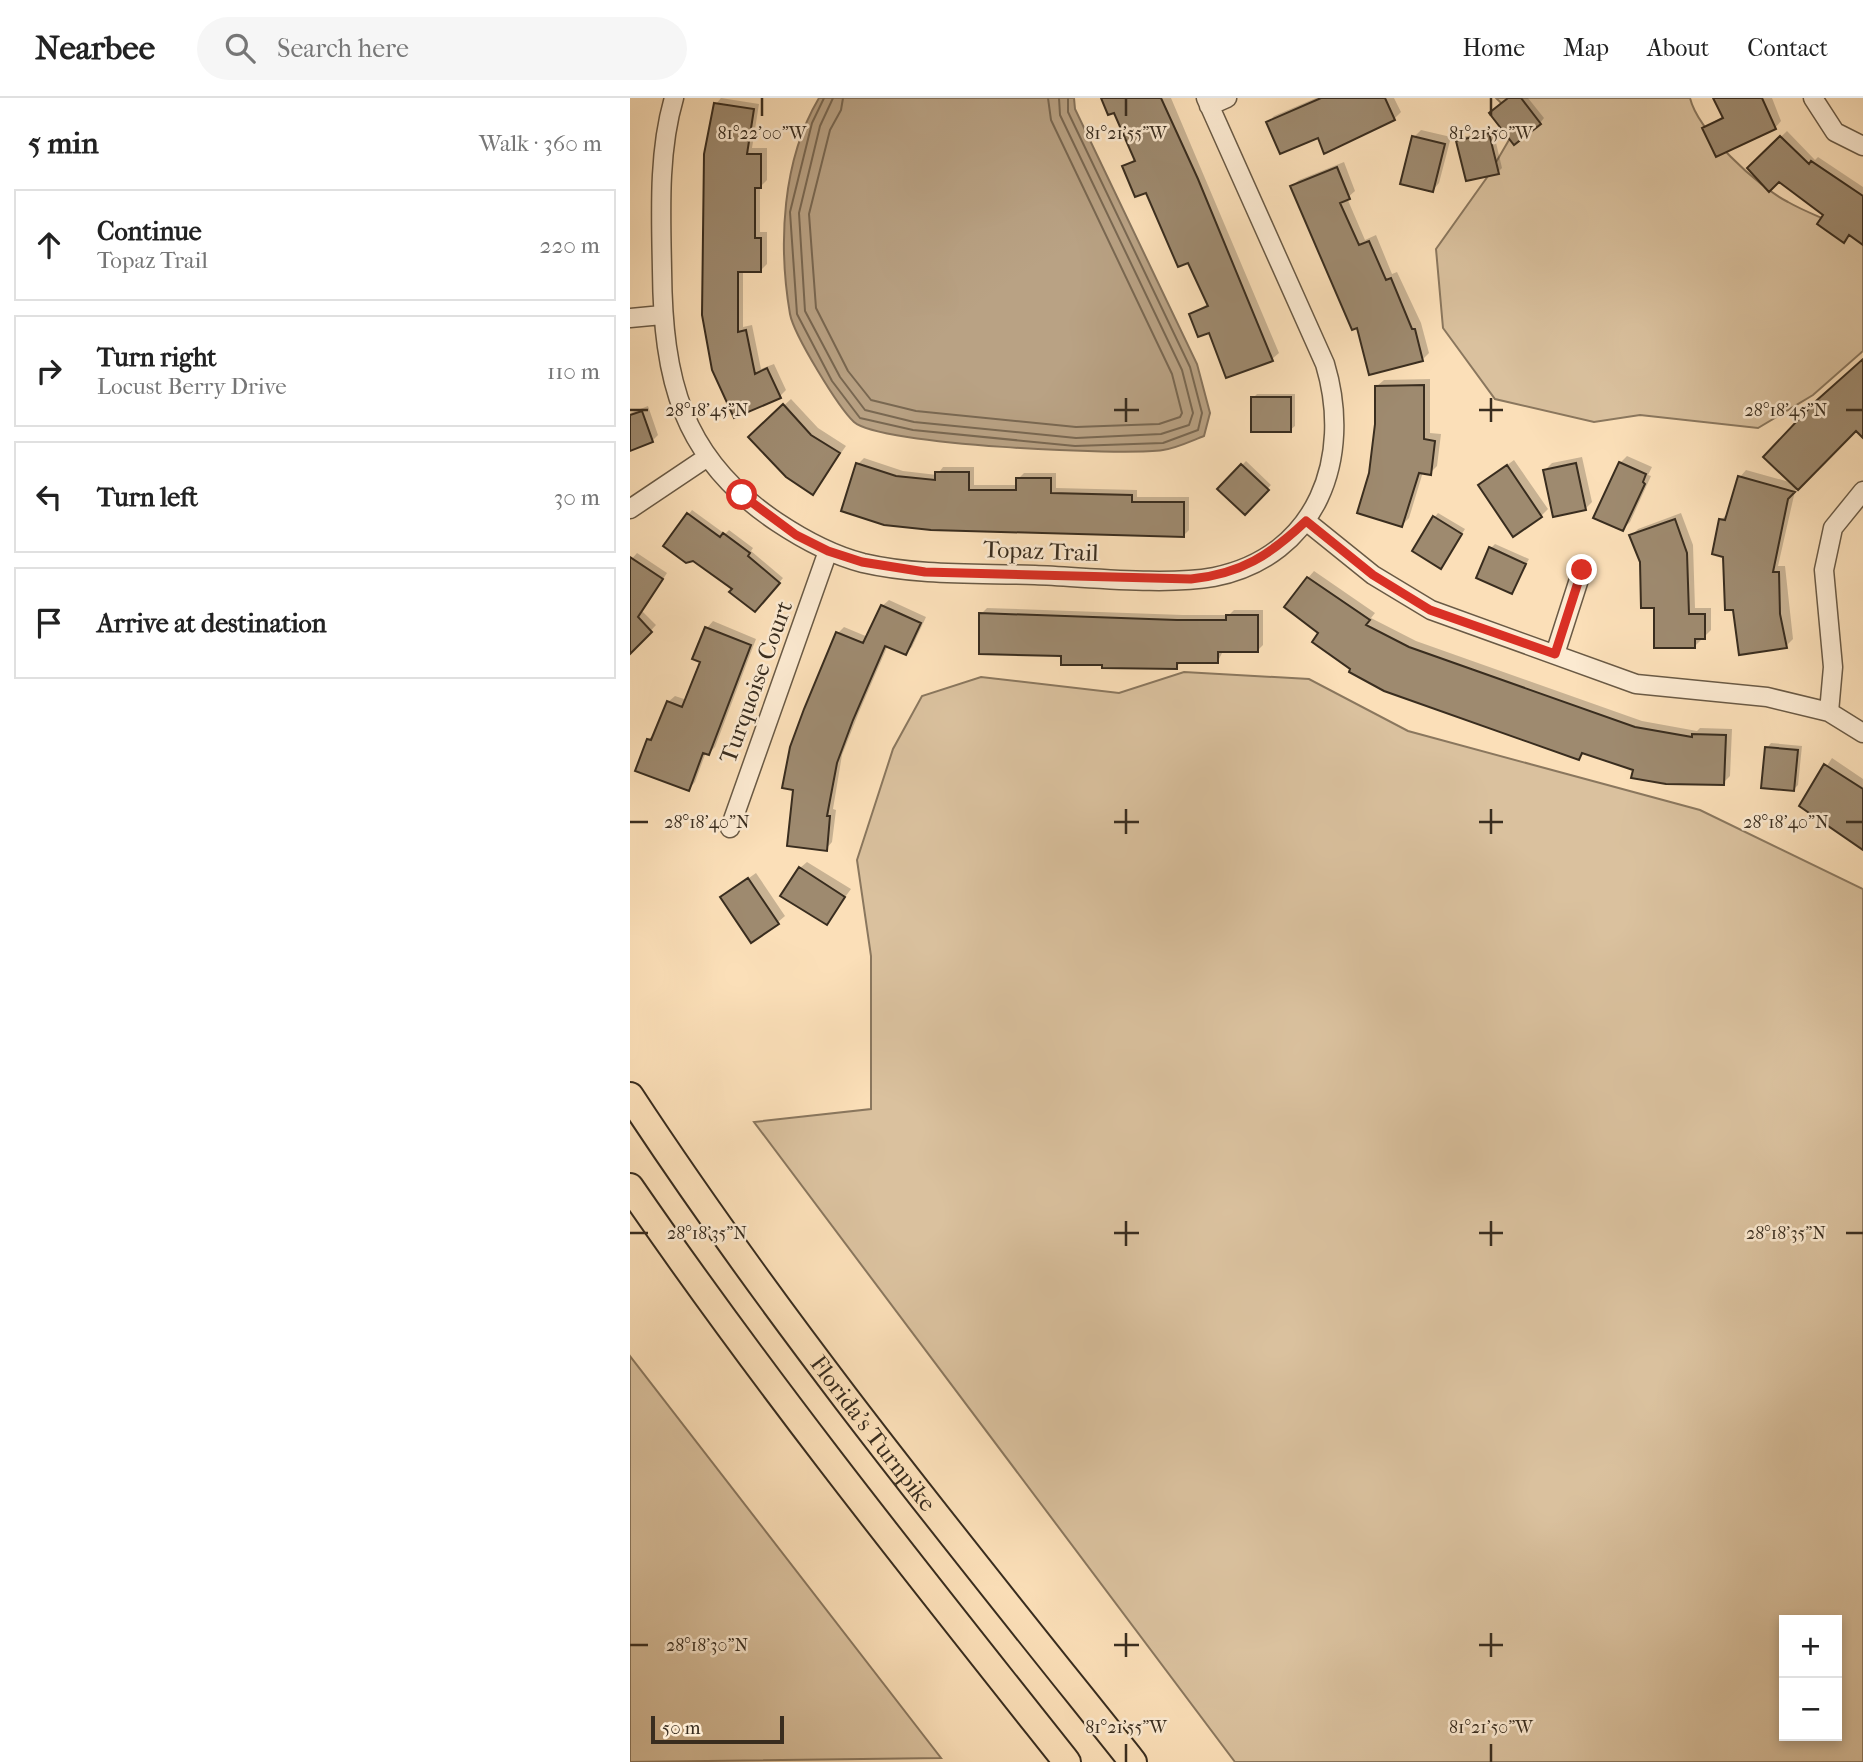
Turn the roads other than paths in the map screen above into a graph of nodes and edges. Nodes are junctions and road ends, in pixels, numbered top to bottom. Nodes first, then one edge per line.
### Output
1 (674, 98) edge
2 (1227, 98) edge
3 (1813, 98) edge
4 (1208, 102) edge
5 (1863, 146) edge
6 (662, 316) junction
7 (630, 318) edge
8 (706, 458) junction
9 (1863, 491) edge
10 (630, 509) edge
11 (1306, 521) junction
12 (828, 551) junction
13 (1582, 570) dead end
14 (1555, 654) junction
15 (1829, 712) junction
16 (1863, 733) edge
17 (730, 828) dead end
18 (630, 1096) edge
19 (630, 1187) edge
20 (1067, 1762) edge
21 (1132, 1762) edge

1 - 6 street, Topaz Trail
2 - 4 street
3 - 5 street
4 - 11 street, Topaz Trail
6 - 7 street
6 - 8 street, Topaz Trail
8 - 10 street
8 - 12 street, Topaz Trail
9 - 15 street
11 - 12 street, Topaz Trail
11 - 14 street
12 - 17 street, Turquoise Court
13 - 14 street
14 - 15 street
15 - 16 street
18 - 21 highway, Florida's Turnpike
19 - 20 highway, Florida's Turnpike

